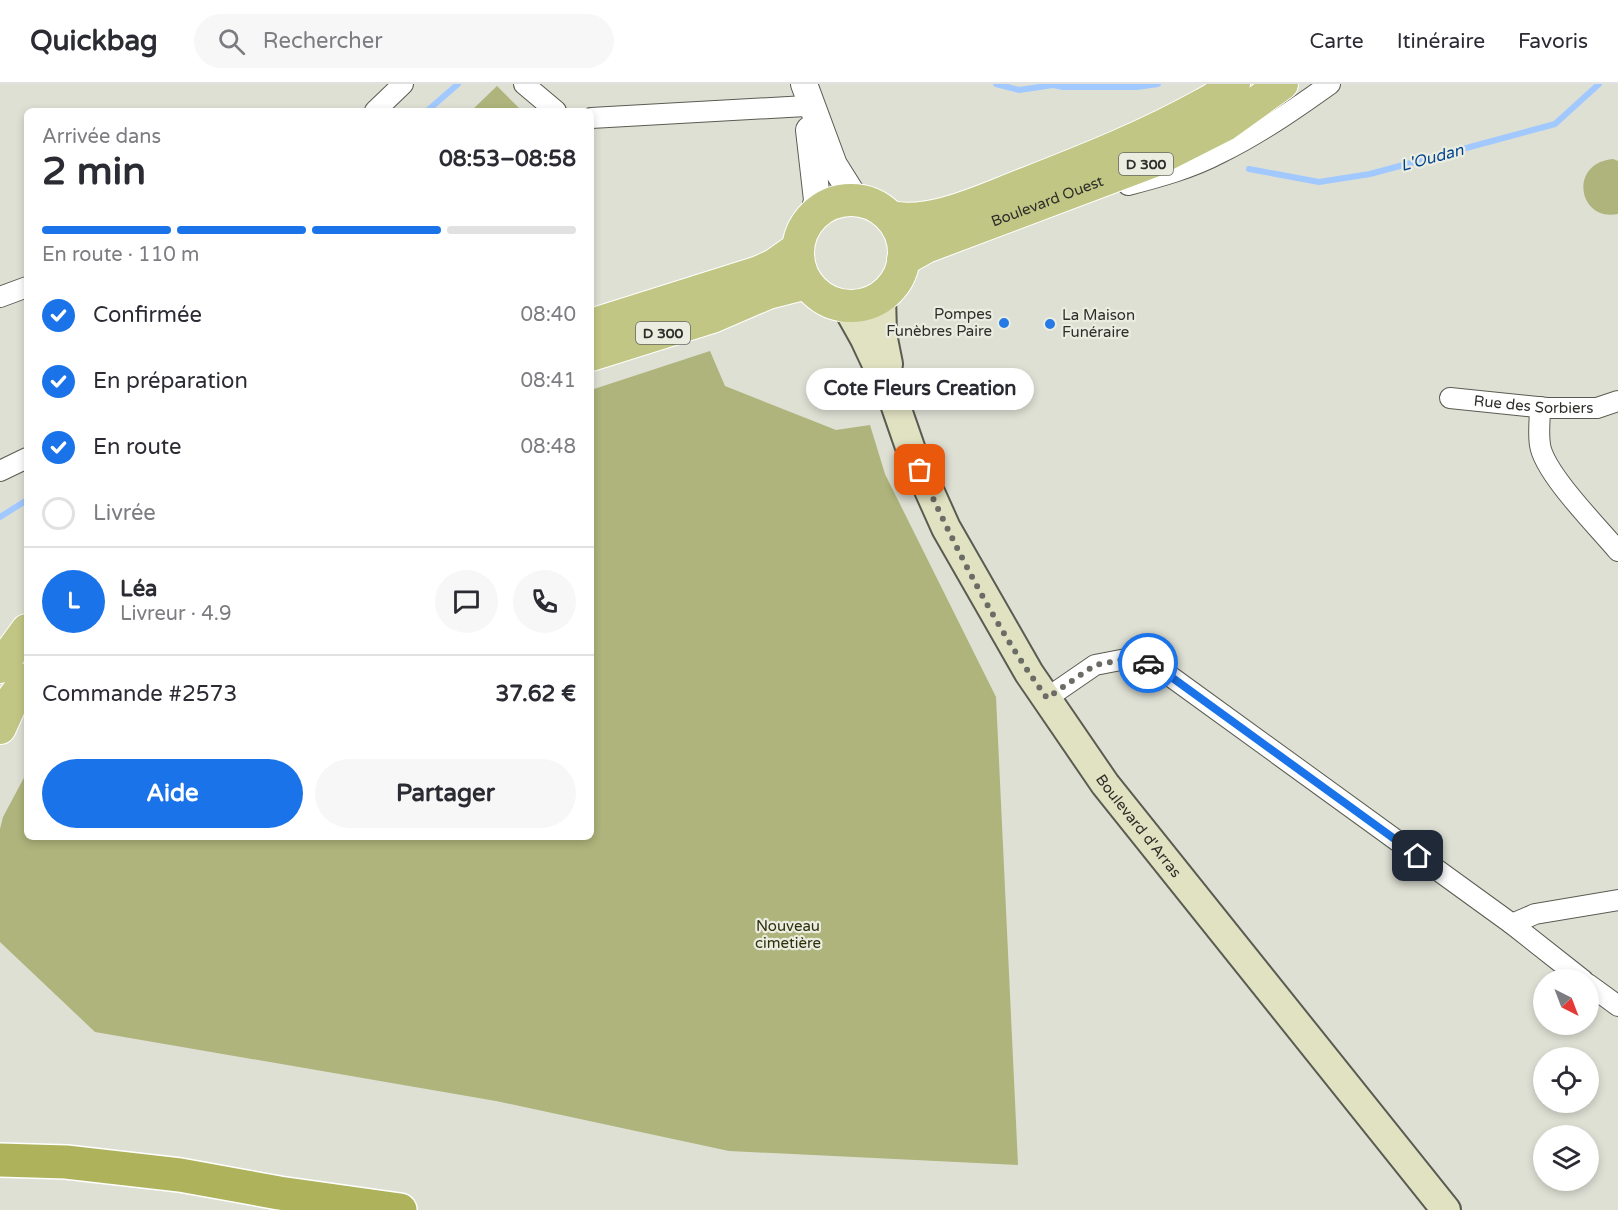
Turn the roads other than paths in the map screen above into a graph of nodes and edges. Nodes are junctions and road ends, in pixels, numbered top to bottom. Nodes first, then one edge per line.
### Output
1 (403, 84) edge
2 (524, 84) edge
3 (1234, 84) edge
4 (1282, 84) edge
5 (1330, 84) edge
6 (805, 93) edge
7 (378, 108) edge
8 (552, 108) edge
9 (594, 118) edge
10 (856, 200) junction
11 (1002, 202) junction
12 (814, 214) junction
13 (890, 217) junction
14 (798, 248) junction
15 (903, 260) junction
16 (807, 283) junction
17 (24, 288) edge
18 (881, 296) junction
19 (0, 297) edge
20 (846, 305) junction
21 (594, 324) edge
22 (594, 354) edge
23 (1449, 398) dead end
24 (894, 401) junction
25 (1618, 401) edge
26 (1540, 407) junction
27 (24, 459) edge
28 (0, 471) edge
29 (1618, 550) edge
30 (24, 634) edge
31 (0, 667) edge
32 (24, 683) edge
33 (1047, 698) junction
34 (0, 728) edge
35 (1618, 900) edge
36 (1512, 924) junction
37 (1568, 969) edge
38 (1599, 992) edge
39 (1618, 1006) edge
40 (0, 1145) edge
41 (0, 1160) edge
42 (66, 1162) junction
43 (400, 1210) edge
44 (1446, 1210) edge

1 - 7 street
2 - 8 street
3 - 11 main road, Boulevard Ouest / D 300
4 - 11 main road, Boulevard Ouest / D 300
5 - 11 street
6 - 9 street
6 - 10 street
6 - 12 street
10 - 12 main road
10 - 13 main road
11 - 13 main road, Boulevard Ouest / D 300
11 - 15 main road, Boulevard Ouest / D 300
12 - 14 main road
13 - 15 main road
14 - 16 main road
14 - 21 main road, D 300
15 - 18 main road
16 - 20 main road
16 - 22 main road, D 300
17 - 19 street
18 - 20 main road
18 - 24 main road, Boulevard d'Arras
20 - 24 main road, Boulevard d'Arras
23 - 26 street, Rue des Sorbiers
24 - 33 main road, Boulevard d'Arras
25 - 26 street, Rue des Sorbiers
26 - 29 street
27 - 28 street
30 - 31 main road
32 - 34 main road
33 - 36 street
33 - 44 main road, Boulevard d'Arras
35 - 36 street
36 - 37 street
38 - 39 street
40 - 42 highway
41 - 42 highway
42 - 43 highway

